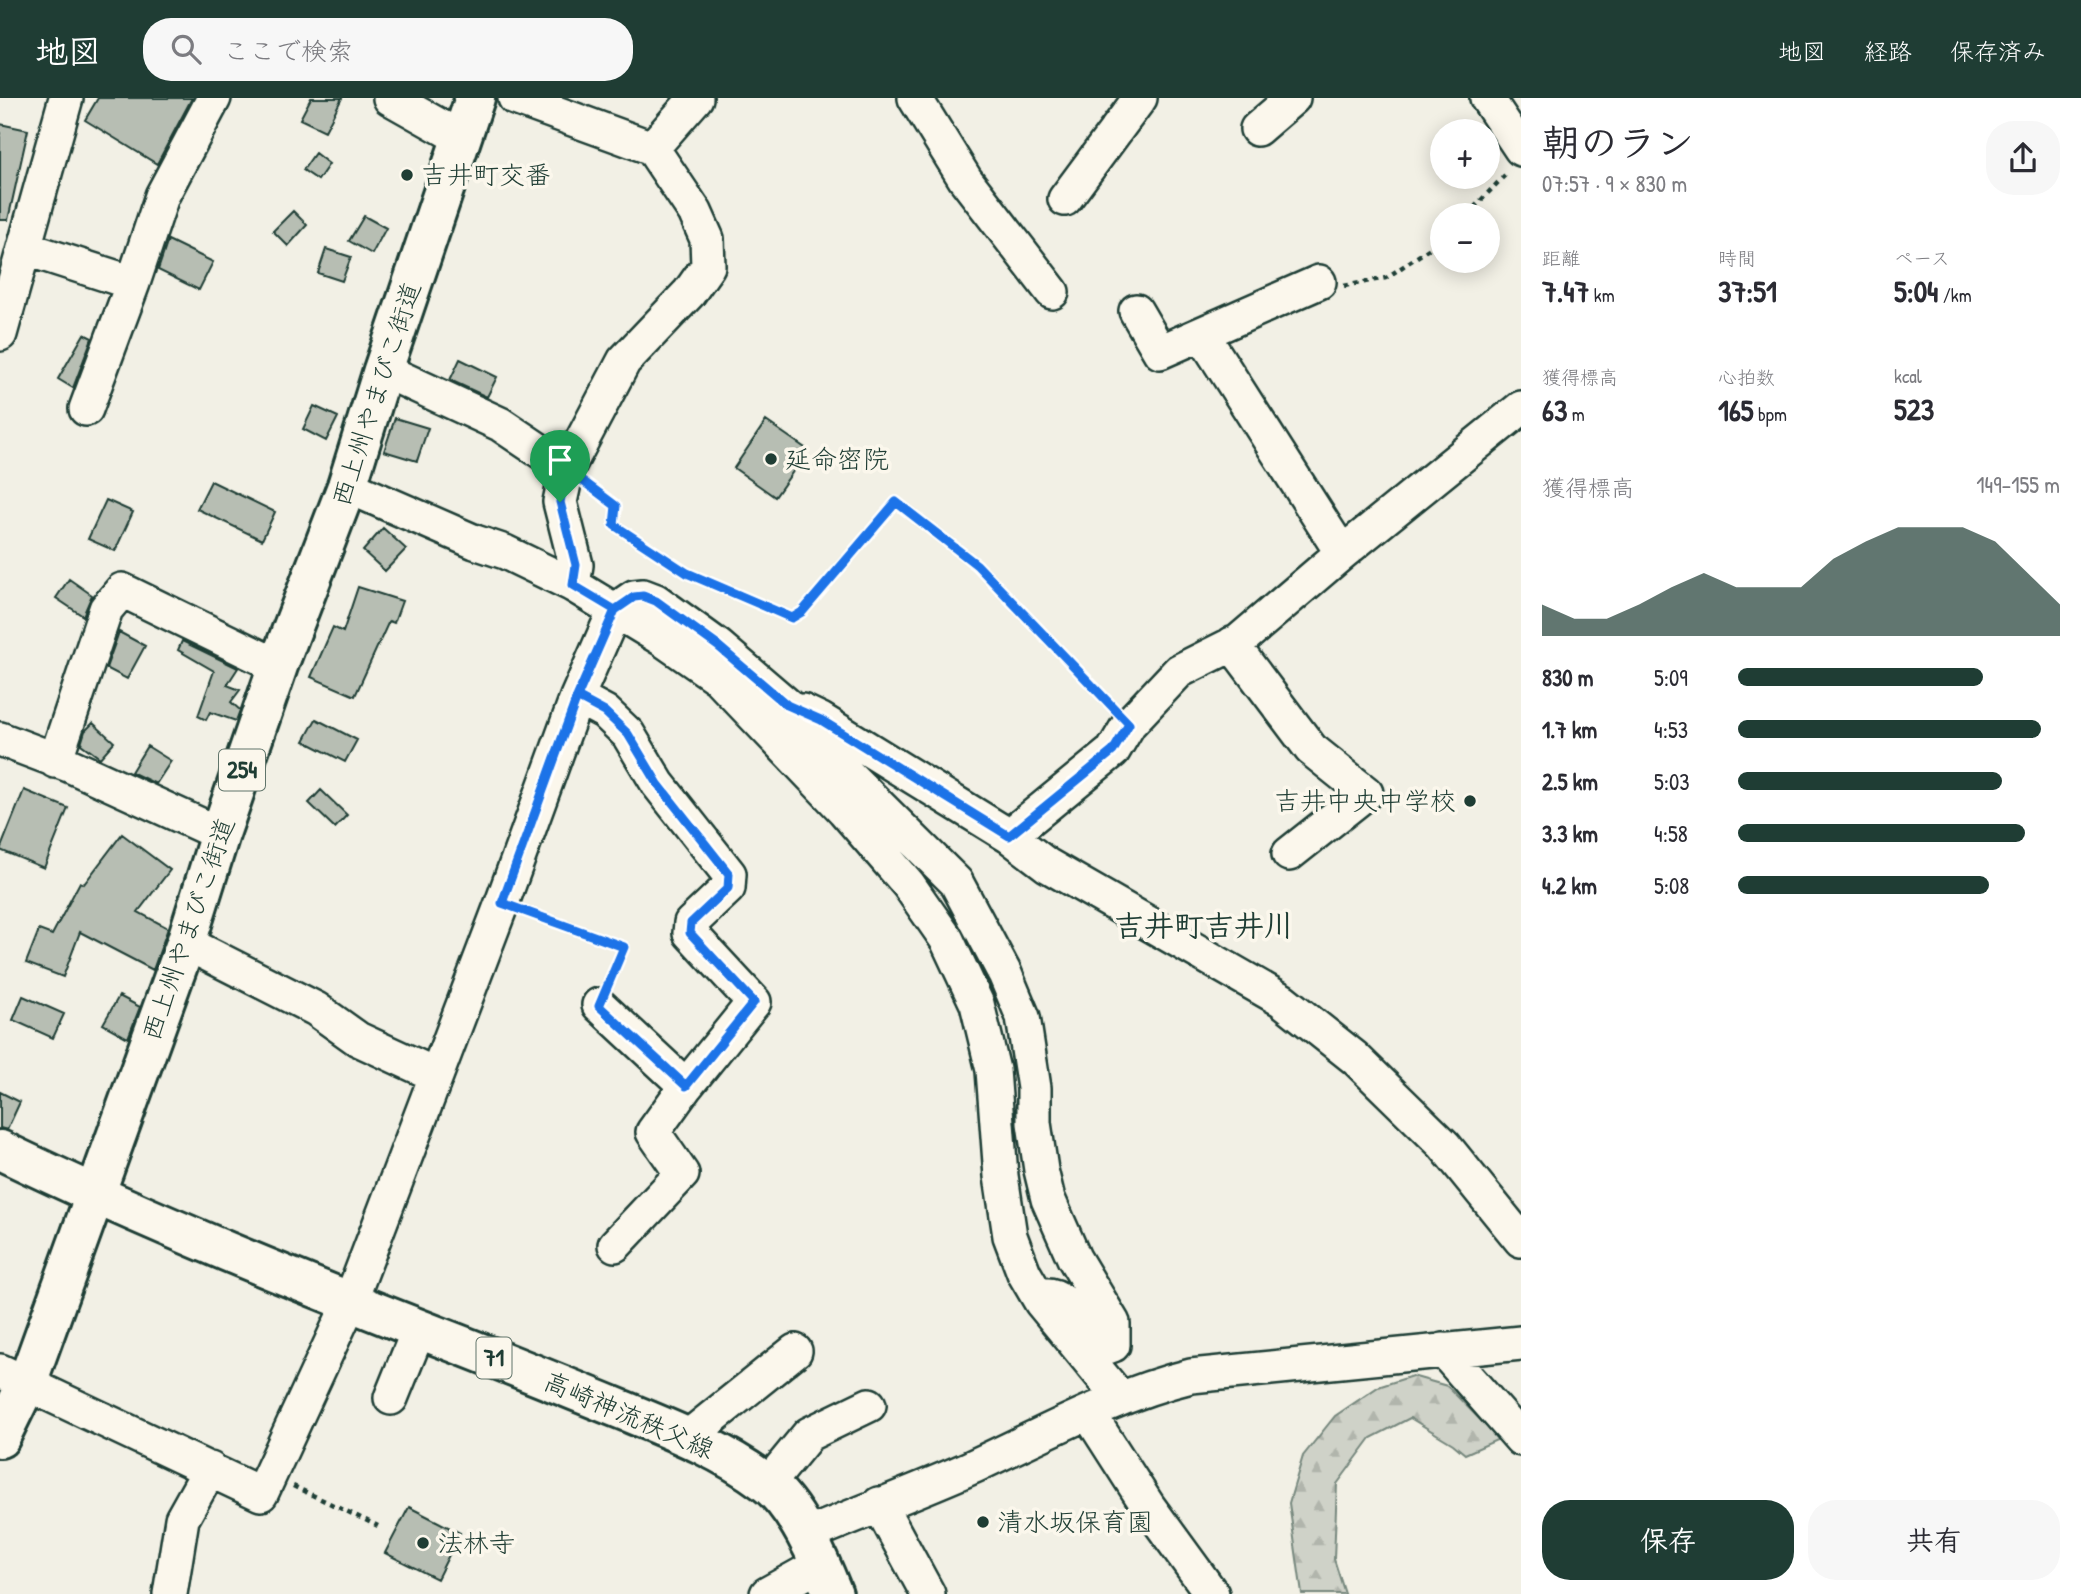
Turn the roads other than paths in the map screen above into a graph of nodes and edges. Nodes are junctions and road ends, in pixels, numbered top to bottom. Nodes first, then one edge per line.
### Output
1 (66, 98) edge
2 (214, 98) edge
3 (390, 98) edge
4 (475, 98) edge
5 (515, 98) edge
6 (696, 98) edge
7 (915, 98) edge
8 (1140, 98) edge
9 (1293, 98) edge
10 (1487, 98) edge
11 (590, 111) edge
12 (1257, 129) dead end
13 (461, 138) junction
14 (652, 148) junction
15 (1516, 158) edge
16 (1065, 199) dead end
17 (14, 257) edge
18 (1319, 282) road end
19 (133, 283) junction
20 (1052, 292) dead end
21 (1136, 311) dead end
22 (0, 334) edge
23 (1202, 334) junction
24 (383, 370) junction
25 (86, 408) dead end
26 (1521, 408) edge
27 (567, 469) junction
28 (347, 486) junction
29 (1342, 553) junction
30 (573, 585) junction
31 (615, 610) junction
32 (1232, 644) junction
33 (278, 666) junction
34 (577, 697) junction
35 (787, 705) junction
36 (0, 739) edge
37 (55, 761) junction
38 (220, 834) junction
39 (1009, 836) junction
40 (1289, 853) dead end
41 (186, 943) junction
42 (599, 1006) road end
43 (436, 1074) junction
44 (686, 1086) junction
45 (0, 1150) edge
46 (94, 1195) junction
47 (1521, 1240) edge
48 (615, 1245) dead end
49 (1038, 1296) junction
50 (350, 1302) junction
51 (419, 1329) junction
52 (1521, 1343) edge
53 (1443, 1350) junction
54 (795, 1351) dead end
55 (13, 1377) edge
56 (391, 1398) dead end
57 (1120, 1398) junction
58 (869, 1405) dead end
59 (1089, 1414) junction
60 (688, 1437) junction
61 (0, 1438) edge
62 (1521, 1439) edge
63 (210, 1469) junction
64 (768, 1484) junction
65 (879, 1504) junction
66 (821, 1564) edge
67 (170, 1594) edge
68 (767, 1594) edge
69 (928, 1594) edge
70 (1212, 1594) edge

1 - 17 street
2 - 19 street
3 - 13 street
4 - 13 main road, 西上州やまびこ街道 / 254
5 - 11 street
6 - 14 street
7 - 20 street
8 - 16 street
9 - 12 street
10 - 15 street
11 - 14 street
13 - 24 main road, 西上州やまびこ街道 / 254
14 - 27 street
17 - 19 street
17 - 22 street
18 - 23 street
19 - 25 street
21 - 23 street
23 - 29 street
24 - 27 street
24 - 28 main road, 西上州やまびこ街道 / 254
26 - 29 street
27 - 30 street
28 - 30 street
28 - 33 main road, 西上州やまびこ街道 / 254
29 - 32 street
30 - 31 street
31 - 34 street
31 - 35 street
31 - 49 street
32 - 39 street
32 - 40 street
33 - 37 street
33 - 38 main road, 西上州やまびこ街道 / 254
34 - 43 street
34 - 44 street
35 - 39 street
35 - 49 street
36 - 37 street
37 - 38 street
38 - 41 main road, 西上州やまびこ街道 / 254
39 - 47 street
41 - 43 street
41 - 46 main road, 西上州やまびこ街道 / 254
42 - 44 street
43 - 50 street
44 - 48 street
45 - 46 main road, 高崎神流秩父線
46 - 50 main road, 高崎神流秩父線 / 71
46 - 55 main road, 西上州やまびこ街道 / 254
49 - 57 street
50 - 51 main road, 高崎神流秩父線 / 71
50 - 63 street
51 - 56 street
51 - 60 main road, 高崎神流秩父線 / 71
52 - 53 street
53 - 57 street
53 - 62 street
54 - 60 street
55 - 61 main road, 西上州やまびこ街道 / 254
55 - 63 street
57 - 59 street
58 - 64 street
59 - 65 street
59 - 70 street
60 - 64 main road, 高崎神流秩父線 / 71
63 - 67 street
64 - 66 main road, 高崎神流秩父線 / 71
65 - 66 street
65 - 69 street
66 - 68 street

